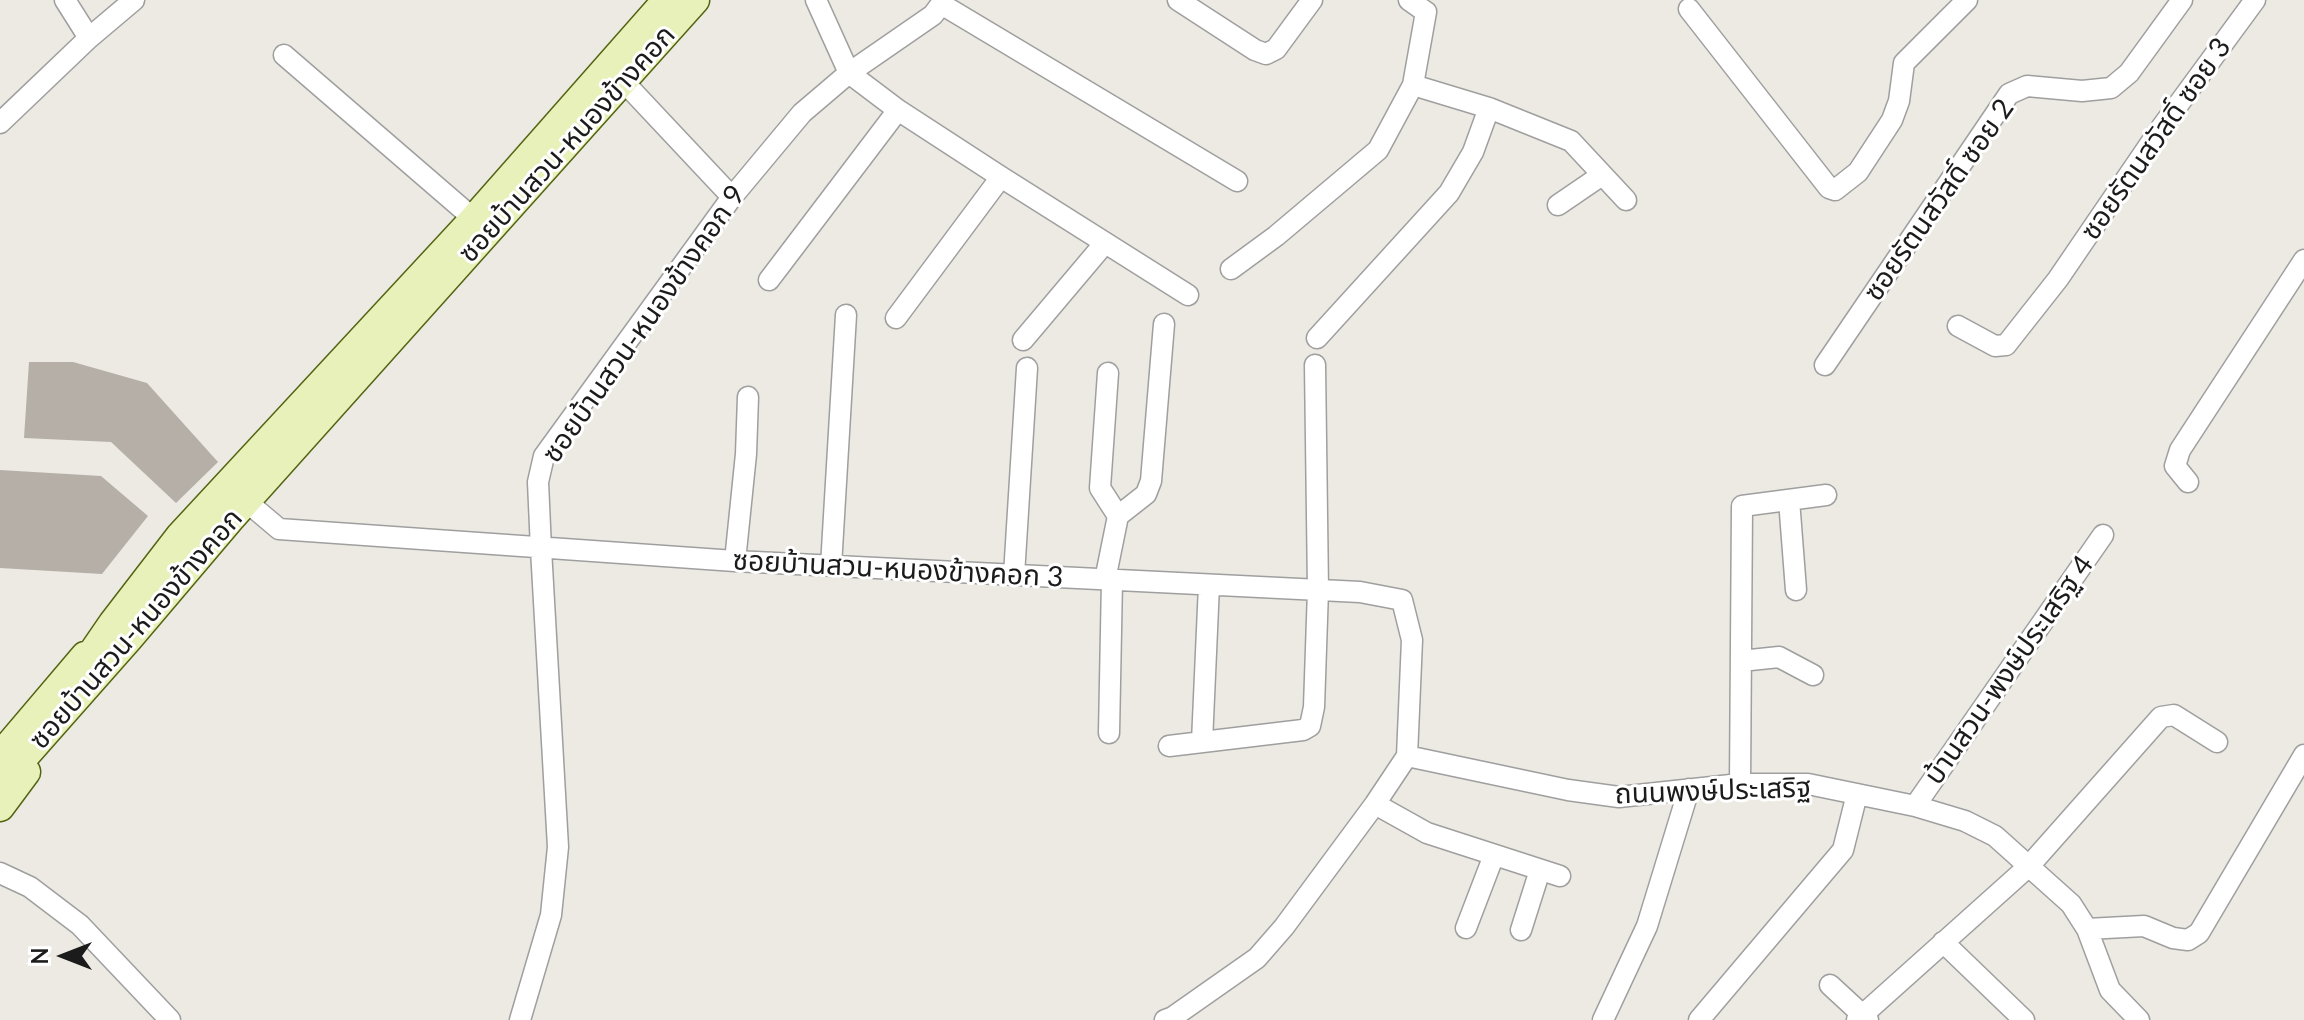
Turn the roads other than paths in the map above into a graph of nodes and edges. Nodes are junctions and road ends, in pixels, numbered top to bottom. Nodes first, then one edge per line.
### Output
1 (65, 0) edge
2 (134, 0) edge
3 (667, 0) edge
4 (695, 0) edge
5 (816, 0) edge
6 (1178, 0) edge
7 (1312, 0) edge
8 (1409, 0) edge
9 (1967, 0) edge
10 (2182, 0) edge
11 (2255, 0) edge
12 (943, 2) edge
13 (1428, 6) edge
14 (1689, 9) dead end
15 (89, 38) junction
16 (284, 55) dead end
17 (849, 73) junction
18 (623, 81) junction
19 (1413, 85) junction
20 (1489, 108) junction
21 (898, 110) junction
22 (0, 123) edge
23 (1602, 175) junction
24 (1001, 177) junction
25 (1237, 181) dead end
26 (732, 197) junction
27 (1626, 200) dead end
28 (1558, 205) dead end
29 (474, 219) junction
30 (1104, 244) junction
31 (2304, 260) edge
32 (1231, 269) dead end
33 (769, 280) dead end
34 (1188, 295) dead end
35 (846, 315) dead end
36 (896, 318) dead end
37 (1164, 324) dead end
38 (1958, 326) dead end
39 (1317, 338) dead end
40 (1023, 340) dead end
41 (1315, 365) dead end
42 (1825, 365) dead end
43 (1027, 368) dead end
44 (1108, 373) dead end
45 (748, 397) dead end
46 (2188, 482) dead end
47 (1826, 495) dead end
48 (1789, 500) junction
49 (247, 502) junction
50 (1118, 516) junction
51 (2103, 535) dead end
52 (541, 549) junction
53 (735, 561) junction
54 (831, 566) junction
55 (1014, 575) junction
56 (1109, 580) junction
57 (1209, 585) junction
58 (1318, 590) junction
59 (1796, 590) dead end
60 (121, 631) junction
61 (1741, 661) junction
62 (1813, 675) dead end
63 (1109, 733) dead end
64 (1202, 742) junction
65 (2217, 742) dead end
66 (1169, 746) dead end
67 (2304, 755) edge
68 (1407, 756) junction
69 (10, 758) edge
70 (0, 784) edge
71 (1740, 784) junction
72 (1689, 789) junction
73 (1857, 794) junction
74 (1375, 804) junction
75 (1915, 806) junction
76 (0, 807) edge
77 (1494, 855) junction
78 (2029, 866) junction
79 (0, 873) edge
80 (1466, 928) dead end
81 (2087, 929) junction
82 (1521, 930) dead end
83 (1943, 942) junction
84 (1830, 985) dead end
85 (1862, 1018) edge
86 (170, 1020) edge
87 (520, 1020) edge
88 (1165, 1020) edge
89 (1603, 1020) edge
90 (1699, 1020) edge
91 (2024, 1020) edge
92 (2139, 1020) edge

1 - 15 street
2 - 15 street
3 - 29 main road, ซอยบ้านสวน-หนองข้างคอก
4 - 18 main road, ซอยบ้านสวน-หนองข้างคอก
5 - 17 street
6 - 7 street
8 - 13 street
9 - 14 street
10 - 42 street, ซอยรัตนสวัสดิ์ ซอย 2
11 - 38 street, ซอยรัตนสวัสดิ์ ซอย 3
12 - 17 street, ซอยบ้านสวน-หนองข้างคอก 9
12 - 25 street
13 - 19 street
15 - 22 street
16 - 29 street
17 - 21 street
17 - 26 street, ซอยบ้านสวน-หนองข้างคอก 9
18 - 26 street
18 - 49 main road, ซอยบ้านสวน-หนองข้างคอก
19 - 20 street
19 - 32 street
20 - 23 street
20 - 39 street
21 - 24 street
21 - 33 street
23 - 27 street
23 - 28 street
24 - 30 street
24 - 36 street
26 - 52 street, ซอยบ้านสวน-หนองข้างคอก 9
29 - 60 main road, ซอยบ้านสวน-หนองข้างคอก
30 - 34 street
30 - 40 street
31 - 46 street
35 - 54 street
37 - 50 street
41 - 58 street
43 - 55 street
44 - 50 street
45 - 53 street
47 - 48 street
48 - 59 street
48 - 61 street
49 - 52 street, ซอยบ้านสวน-หนองข้างคอก 3
49 - 60 main road, ซอยบ้านสวน-หนองข้างคอก
50 - 56 street
51 - 75 street, บ้านสวน-พงษ์ประเสริฐ 4
52 - 53 street, ซอยบ้านสวน-หนองข้างคอก 3
52 - 87 street, ซอยบ้านสวน-หนองข้างคอก 9
53 - 54 street, ซอยบ้านสวน-หนองข้างคอก 3
54 - 55 street, ซอยบ้านสวน-หนองข้างคอก 3
55 - 56 street, ซอยบ้านสวน-หนองข้างคอก 3
56 - 57 street, ซอยบ้านสวน-หนองข้างคอก 3
56 - 63 street
57 - 58 street, ซอยบ้านสวน-หนองข้างคอก 3
57 - 64 street
58 - 64 street
58 - 68 street, ซอยบ้านสวน-หนองข้างคอก 3
60 - 69 main road
60 - 76 main road
61 - 62 street
61 - 71 street
64 - 66 street
65 - 78 street
67 - 81 street
68 - 72 street, ถนนพงษ์ประเสริฐ
68 - 74 street
69 - 70 main road
71 - 72 street, ถนนพงษ์ประเสริฐ
71 - 73 street, ถนนพงษ์ประเสริฐ
72 - 89 street
73 - 75 street, ถนนพงษ์ประเสริฐ
73 - 90 street
74 - 77 street
74 - 88 street
75 - 78 street, ถนนพงษ์ประเสริฐ
77 - 80 street
77 - 82 street
78 - 81 street, ถนนพงษ์ประเสริฐ
78 - 83 street
79 - 86 street
81 - 92 street, ถนนพงษ์ประเสริฐ
83 - 85 street
83 - 91 street
84 - 85 street

